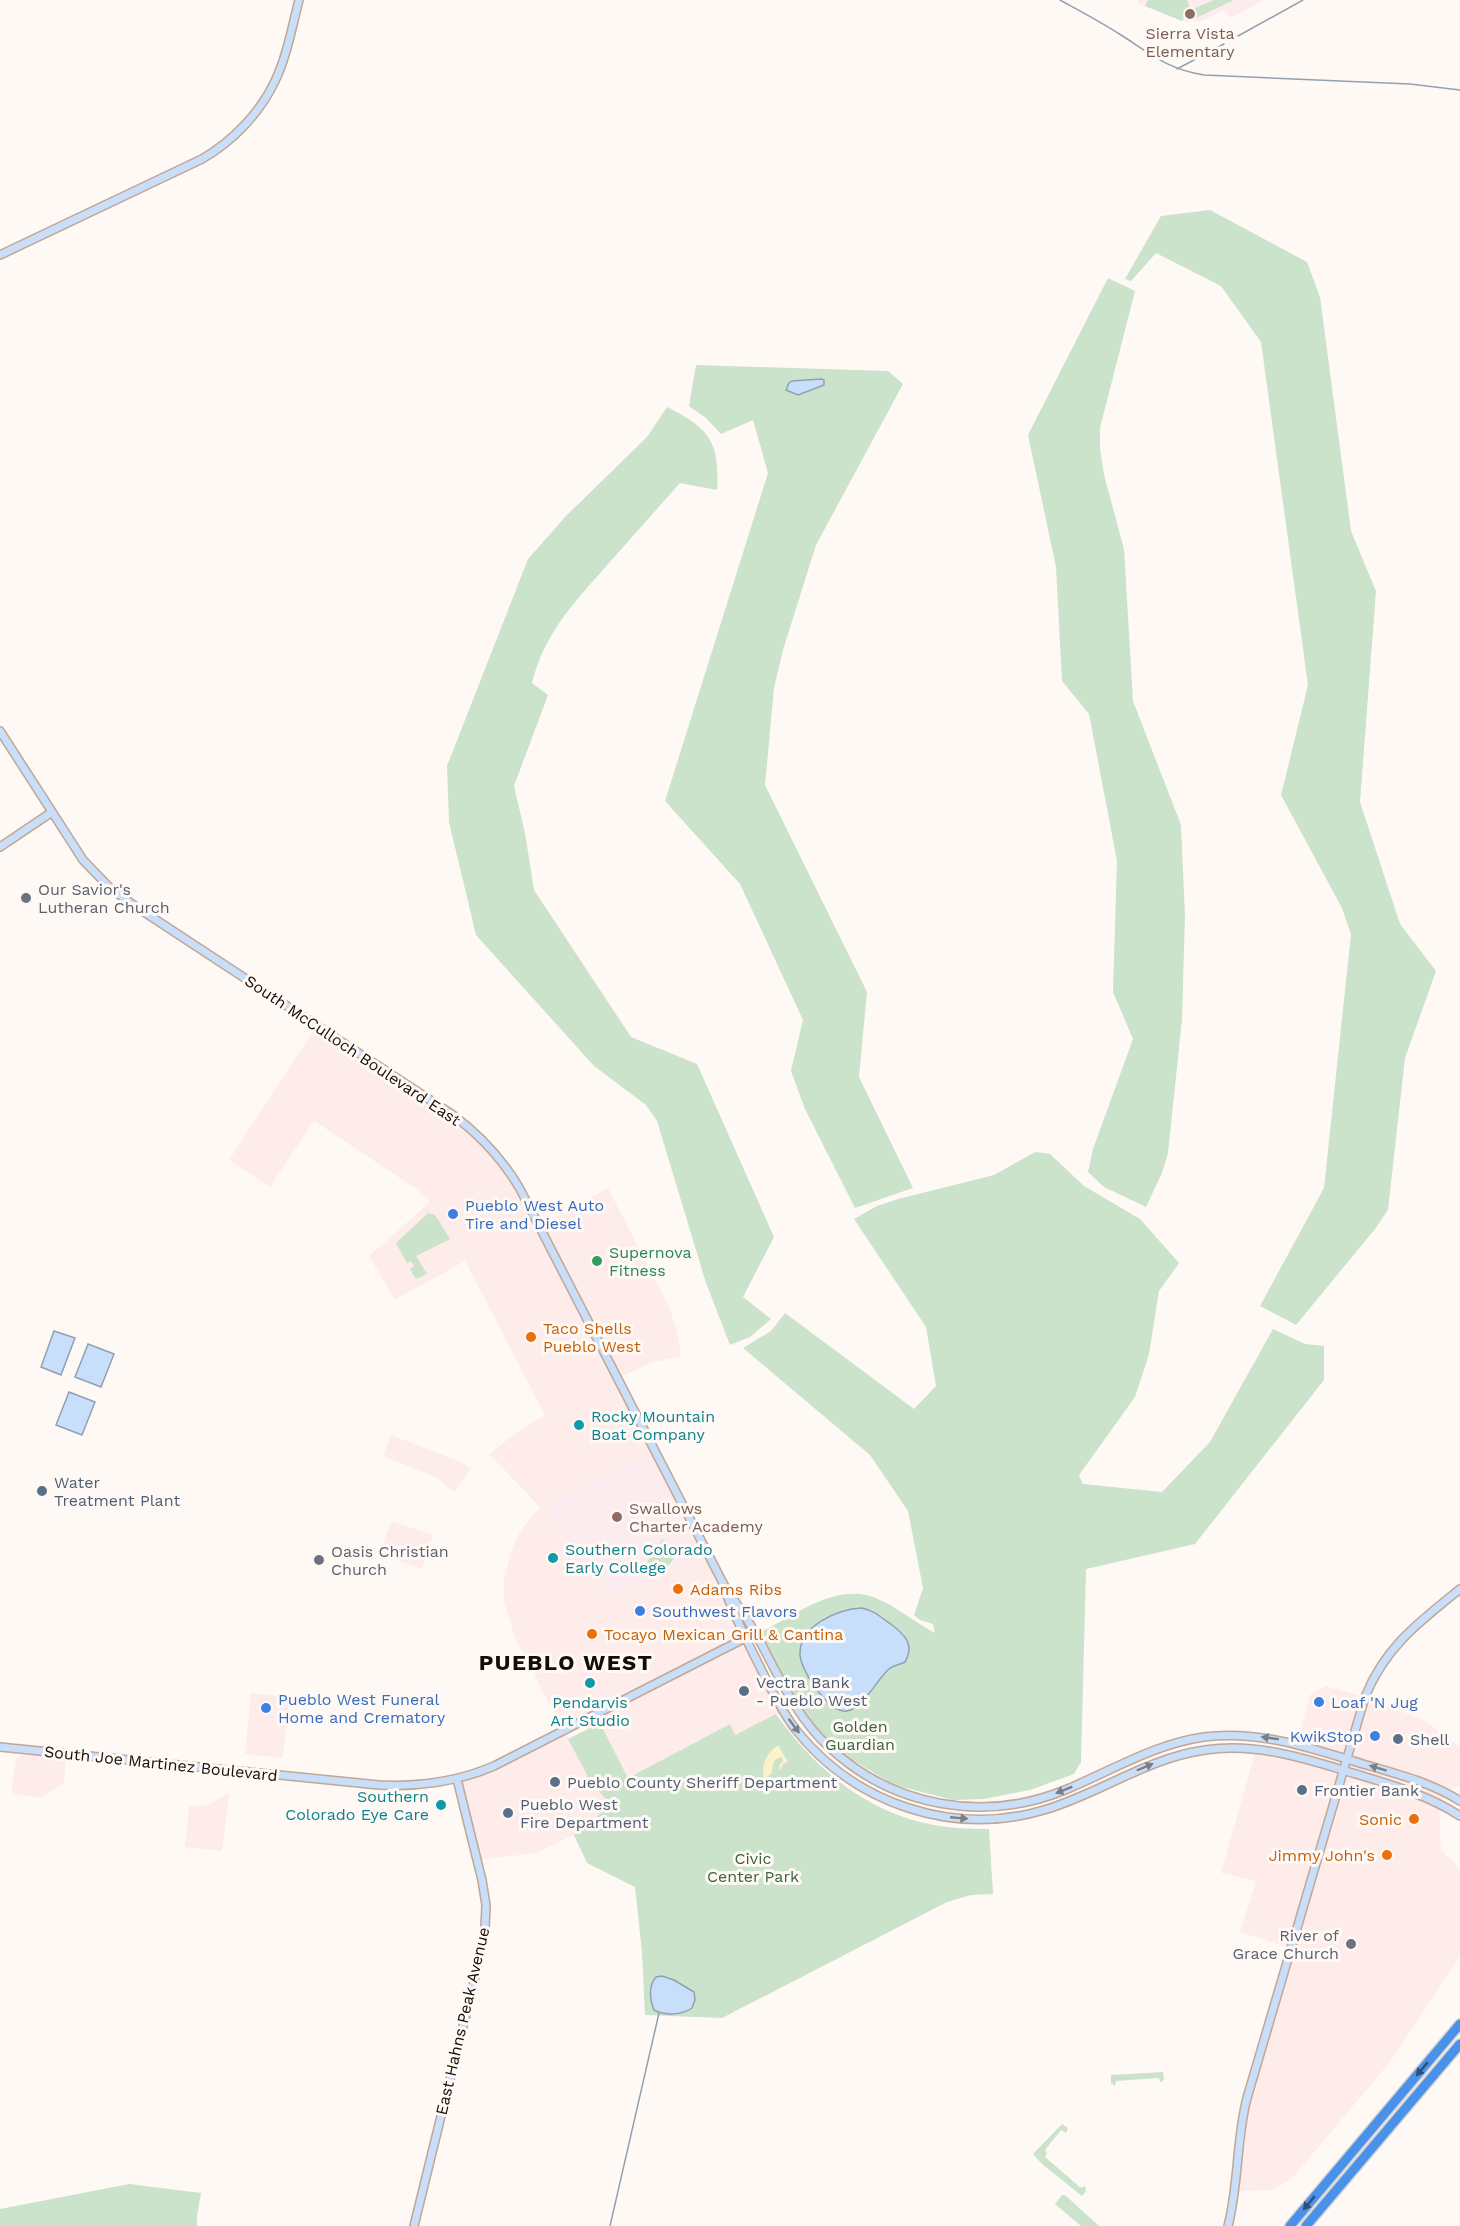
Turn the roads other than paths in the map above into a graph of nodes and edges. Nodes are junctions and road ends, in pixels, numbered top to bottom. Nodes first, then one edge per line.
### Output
1 (299, 0) edge
2 (0, 255) edge
3 (0, 731) edge
4 (52, 812) junction
5 (0, 847) edge
6 (724, 1585) junction
7 (1460, 1589) edge
8 (755, 1633) junction
9 (745, 1639) junction
10 (0, 1747) edge
11 (1346, 1758) junction
12 (1343, 1770) junction
13 (457, 1779) junction
14 (1460, 1801) edge
15 (1460, 1816) edge
16 (1460, 2024) edge
17 (1460, 2044) edge
18 (414, 2226) edge
19 (1228, 2226) edge
20 (1290, 2226) edge
21 (1306, 2226) edge

1 - 2 main road
3 - 4 main road, South McCulloch Boulevard East
4 - 5 main road
4 - 6 main road, South McCulloch Boulevard East
6 - 8 main road, South McCulloch Boulevard East
6 - 9 main road, South McCulloch Boulevard East
7 - 11 main road
8 - 9 main road, South Joe Martinez Boulevard
11 -> 8 main road, South McCulloch Boulevard East
9 -> 12 main road, South McCulloch Boulevard East
9 - 13 main road, South Joe Martinez Boulevard
10 - 13 main road, South Joe Martinez Boulevard
11 - 12 main road
14 -> 11 main road, South McCulloch Boulevard East
12 - 15 main road, South McCulloch Boulevard East
12 - 19 main road
13 - 18 main road, East Hahns Peak Avenue
16 -> 20 highway
17 - 21 highway

